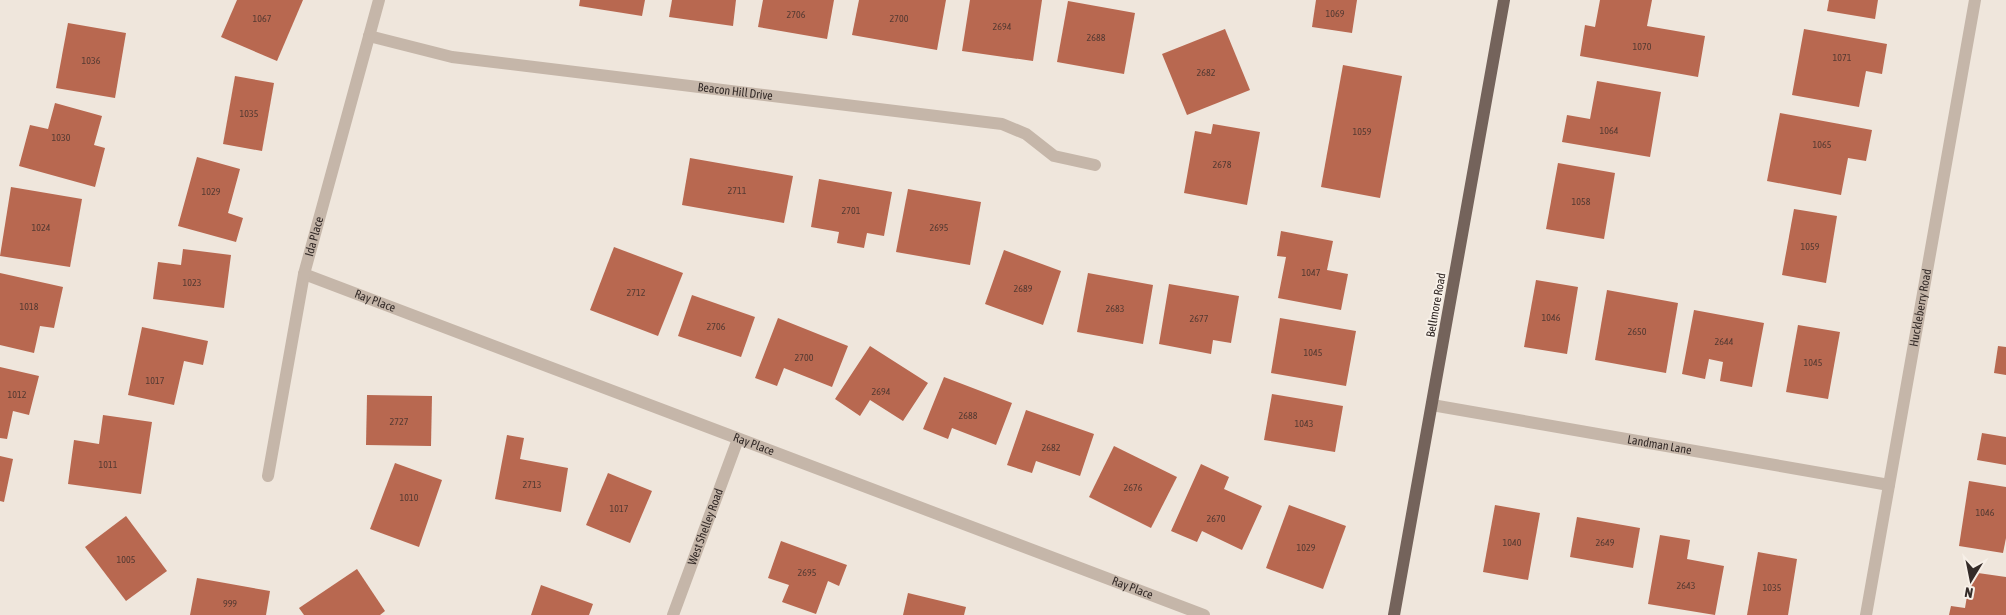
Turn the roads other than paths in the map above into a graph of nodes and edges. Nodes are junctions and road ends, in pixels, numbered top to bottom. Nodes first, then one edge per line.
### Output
1 (379, 0) edge
2 (1504, 0) edge
3 (1974, 0) edge
4 (369, 36) junction
5 (1095, 165) dead end
6 (304, 274) junction
7 (1432, 405) junction
8 (738, 439) junction
9 (268, 476) dead end
10 (1889, 485) junction
11 (673, 615) edge
12 (1204, 615) edge
13 (1394, 615) edge
14 (1866, 615) edge

1 - 4 street, Ida Place
2 - 7 main road, Bellmore Road
3 - 10 street, Huckleberry Road
4 - 5 street, Beacon Hill Drive
4 - 6 street, Ida Place
6 - 8 street, Ray Place
6 - 9 street, Ida Place
7 - 10 street, Landman Lane
7 - 13 main road, Bellmore Road
8 - 11 street, West Shelley Road
8 - 12 street, Ray Place
10 - 14 street, Huckleberry Road

